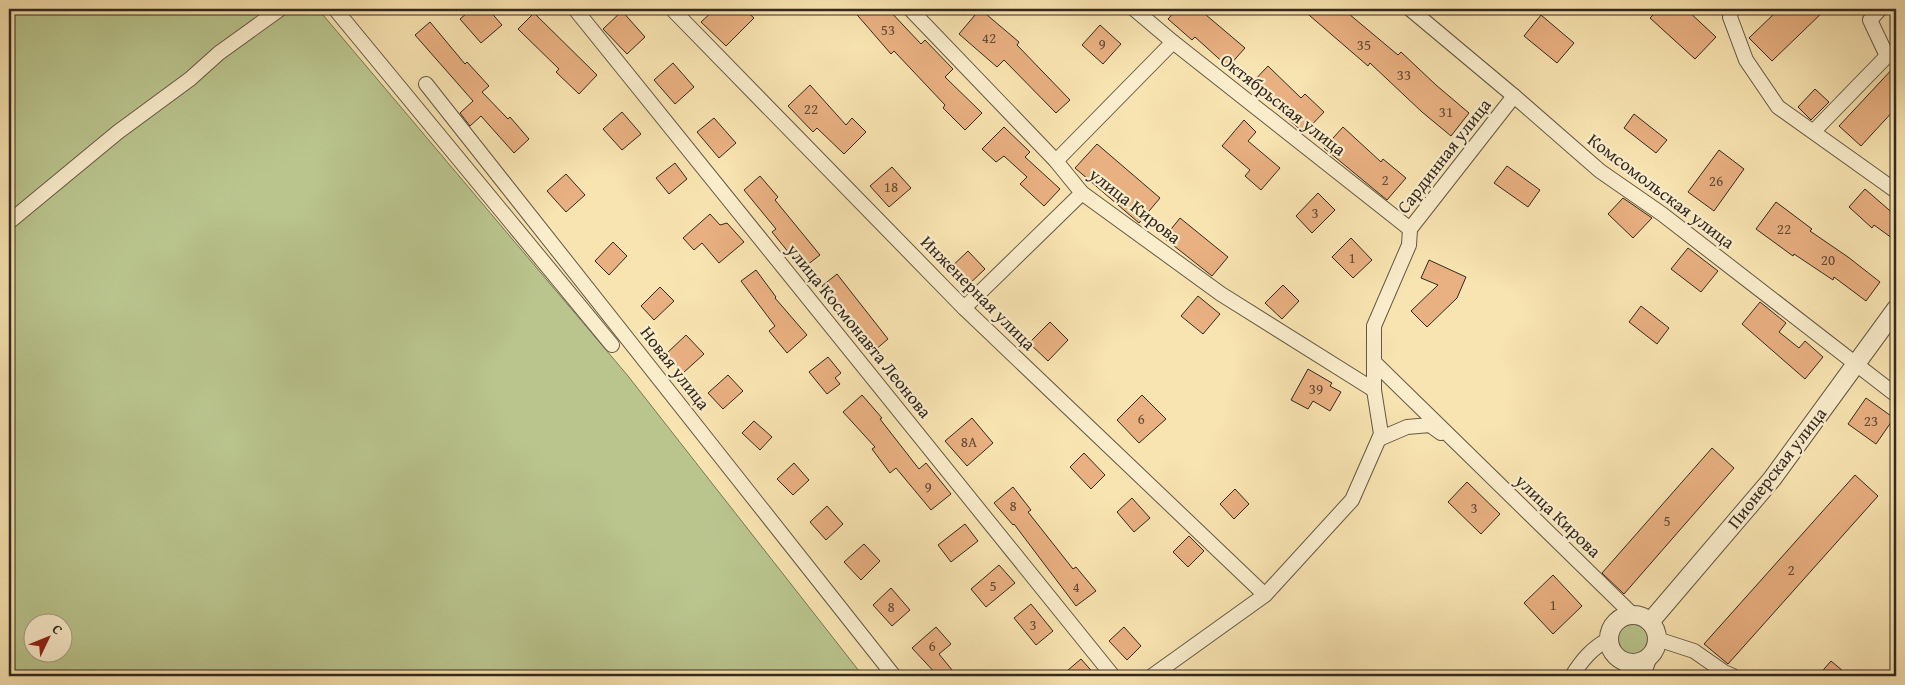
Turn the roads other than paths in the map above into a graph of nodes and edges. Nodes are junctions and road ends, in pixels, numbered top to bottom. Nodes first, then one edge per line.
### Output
1 (280, 9) edge
2 (335, 9) edge
3 (575, 9) edge
4 (672, 9) edge
5 (910, 9) edge
6 (1134, 9) edge
7 (1411, 9) edge
8 (1731, 9) edge
9 (1880, 9) edge
10 (1173, 42) junction
11 (426, 84) dead end
12 (1514, 96) junction
13 (1814, 131) junction
14 (1056, 161) junction
15 (1896, 191) edge
16 (1082, 193) junction
17 (9, 222) edge
18 (1410, 229) junction
19 (964, 308) junction
20 (1896, 309) edge
21 (612, 345) dead end
22 (1374, 362) junction
23 (1856, 365) junction
24 (1374, 390) junction
25 (1896, 395) edge
26 (1379, 439) junction
27 (1456, 444) junction
28 (1266, 594) junction
29 (1633, 615) junction
30 (1650, 622) junction
31 (1609, 638) junction
32 (1657, 639) junction
33 (1650, 656) junction
34 (894, 676) edge
35 (1113, 676) edge
36 (1152, 676) edge
37 (1572, 676) edge
38 (1643, 676) edge
39 (1733, 676) edge

1 - 17 street
2 - 21 street
3 - 35 street, улица Космонавта Леонова
4 - 19 street, Инженерная улица
5 - 14 street, улица Кирова
6 - 10 street, Октябрьская улица
7 - 12 street, Комсомольская улица
8 - 13 street
9 - 13 street
10 - 14 street
10 - 18 street, Октябрьская улица
11 - 34 street, Новая улица
12 - 18 street, Сардинная улица
12 - 23 street, Комсомольская улица
13 - 15 street
14 - 16 street, улица Кирова
16 - 19 street
16 - 24 street, улица Кирова
18 - 22 street, Сардинная улица
19 - 28 street, Инженерная улица
20 - 23 street, Пионерская улица
22 - 24 street, Сардинная улица
22 - 27 street
23 - 25 street, Комсомольская улица
23 - 30 street, Пионерская улица
24 - 26 street, Сардинная улица
26 - 27 street
26 - 28 street, Сардинная улица
27 - 29 street, улица Кирова
28 - 36 street, Сардинная улица
29 - 30 street
29 - 31 street
30 - 32 street
31 - 33 street
31 - 37 street
32 - 33 street
32 - 39 street
33 - 38 street

